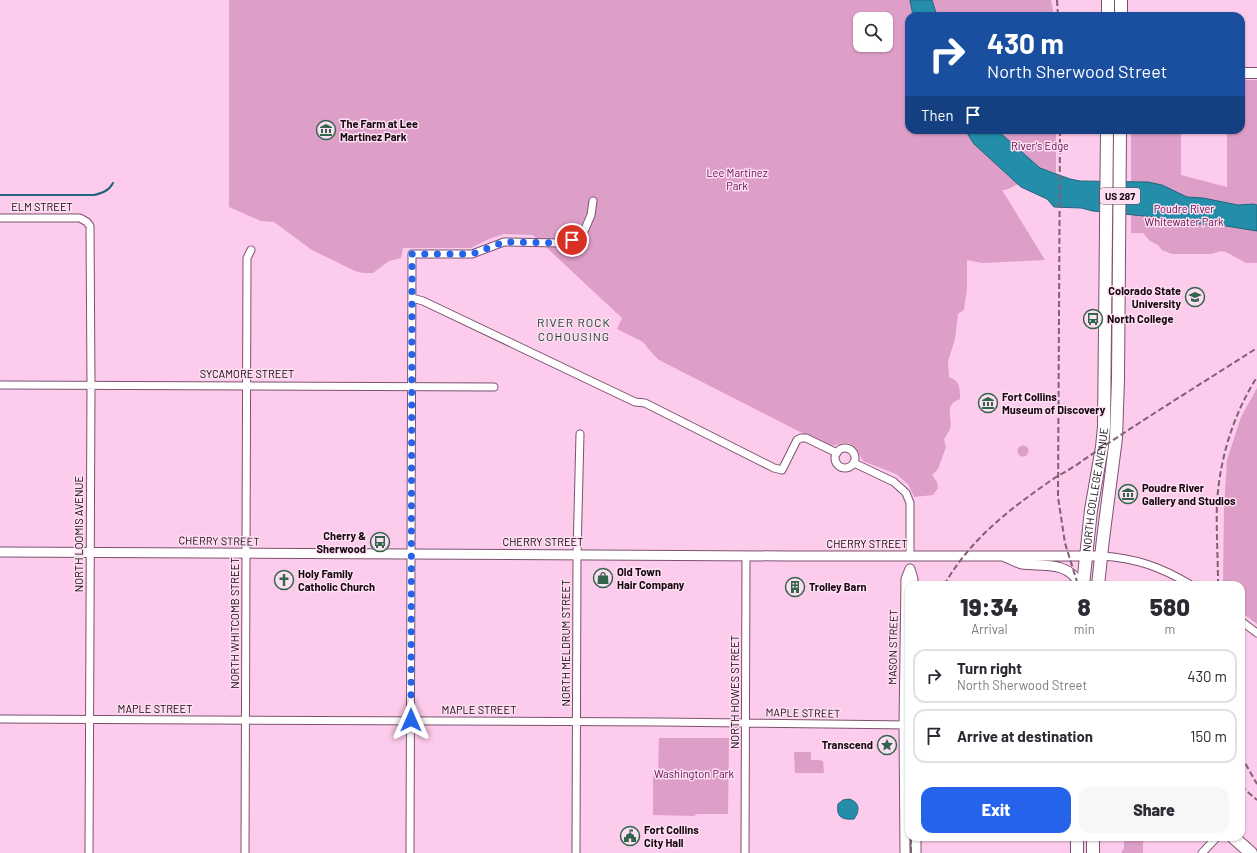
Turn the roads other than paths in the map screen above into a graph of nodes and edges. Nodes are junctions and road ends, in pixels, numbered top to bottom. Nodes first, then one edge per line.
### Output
1 (1108, 0) edge
2 (1121, 0) edge
3 (1108, 12) edge
4 (1121, 12) edge
5 (1245, 73) edge
6 (1257, 73) edge
7 (1107, 134) edge
8 (1120, 134) edge
9 (593, 201) dead end
10 (0, 218) edge
11 (83, 219) joint
12 (251, 250) dead end
13 (412, 298) junction
14 (91, 384) junction
15 (0, 385) edge
16 (246, 385) junction
17 (412, 386) junction
18 (494, 387) dead end
19 (580, 434) dead end
20 (837, 453) junction
21 (854, 463) junction
22 (0, 552) edge
23 (90, 553) junction
24 (246, 553) junction
25 (411, 554) junction
26 (577, 554) junction
27 (1000, 555) junction
28 (1086, 555) junction
29 (746, 556) junction
30 (910, 556) junction
31 (1101, 556) junction
32 (910, 569) junction
33 (906, 581) edge
34 (912, 581) edge
35 (1078, 581) edge
36 (1083, 581) edge
37 (1098, 581) edge
38 (1184, 581) edge
39 (1245, 623) edge
40 (1257, 633) edge
41 (0, 719) edge
42 (90, 720) junction
43 (246, 720) junction
44 (411, 720) junction
45 (577, 722) junction
46 (745, 723) junction
47 (905, 725) edge
48 (905, 841) edge
49 (916, 841) edge
50 (1077, 841) edge
51 (1093, 841) edge
52 (1213, 841) edge
53 (1238, 841) edge
54 (89, 853) edge
55 (245, 853) edge
56 (410, 853) edge
57 (576, 853) edge
58 (745, 853) edge
59 (905, 853) edge
60 (916, 853) edge
61 (1077, 853) edge
62 (1093, 853) edge
63 (1202, 853) edge
64 (1251, 853) edge

1 - 3 highway
2 - 4 highway
5 - 6 main road
7 - 28 highway, NORTH COLLEGE AVENUE / US 287
8 - 31 highway, NORTH COLLEGE AVENUE / US 287
9 - 13 street
10 - 11 street, ELM STREET
11 - 14 street, NORTH LOOMIS AVENUE
12 - 16 street, NORTH WHITCOMB STREET
13 - 17 street
13 - 20 street
14 - 15 street, SYCAMORE STREET
14 - 16 street, SYCAMORE STREET
14 - 23 street, NORTH LOOMIS AVENUE
16 - 17 street, SYCAMORE STREET
16 - 24 street, NORTH WHITCOMB STREET
17 - 18 street, SYCAMORE STREET
17 - 25 street
19 - 26 street, NORTH MELDRUM STREET
20 - 21 street
20 - 21 street
21 - 30 street
22 - 23 street, CHERRY STREET
23 - 24 street, CHERRY STREET
23 - 42 street, NORTH LOOMIS AVENUE
24 - 25 street, CHERRY STREET
24 - 43 street, NORTH WHITCOMB STREET
25 - 26 street, CHERRY STREET
25 - 44 street
26 - 29 street, CHERRY STREET
26 - 45 street, NORTH MELDRUM STREET
27 - 28 street, CHERRY STREET
27 - 30 street, CHERRY STREET
27 - 35 street
28 - 31 street, CHERRY STREET
28 - 36 highway, NORTH COLLEGE AVENUE / US 287
29 - 30 street, CHERRY STREET
29 - 46 street, NORTH HOWES STREET
30 - 32 street, MASON STREET
31 - 37 highway, NORTH COLLEGE AVENUE / US 287
31 - 38 street
32 - 33 street, MASON STREET
32 - 34 street, MASON STREET
39 - 40 street
41 - 42 street, MAPLE STREET
42 - 43 street, MAPLE STREET
42 - 54 street, NORTH LOOMIS AVENUE
43 - 44 street, MAPLE STREET
43 - 55 street, NORTH WHITCOMB STREET
44 - 45 street, MAPLE STREET
44 - 56 street
45 - 46 street, MAPLE STREET
45 - 57 street, NORTH MELDRUM STREET
46 - 47 street, MAPLE STREET
46 - 58 street, NORTH HOWES STREET
48 - 59 street, MASON STREET
49 - 60 street
50 - 61 highway
51 - 62 highway
52 - 63 street
53 - 64 highway

